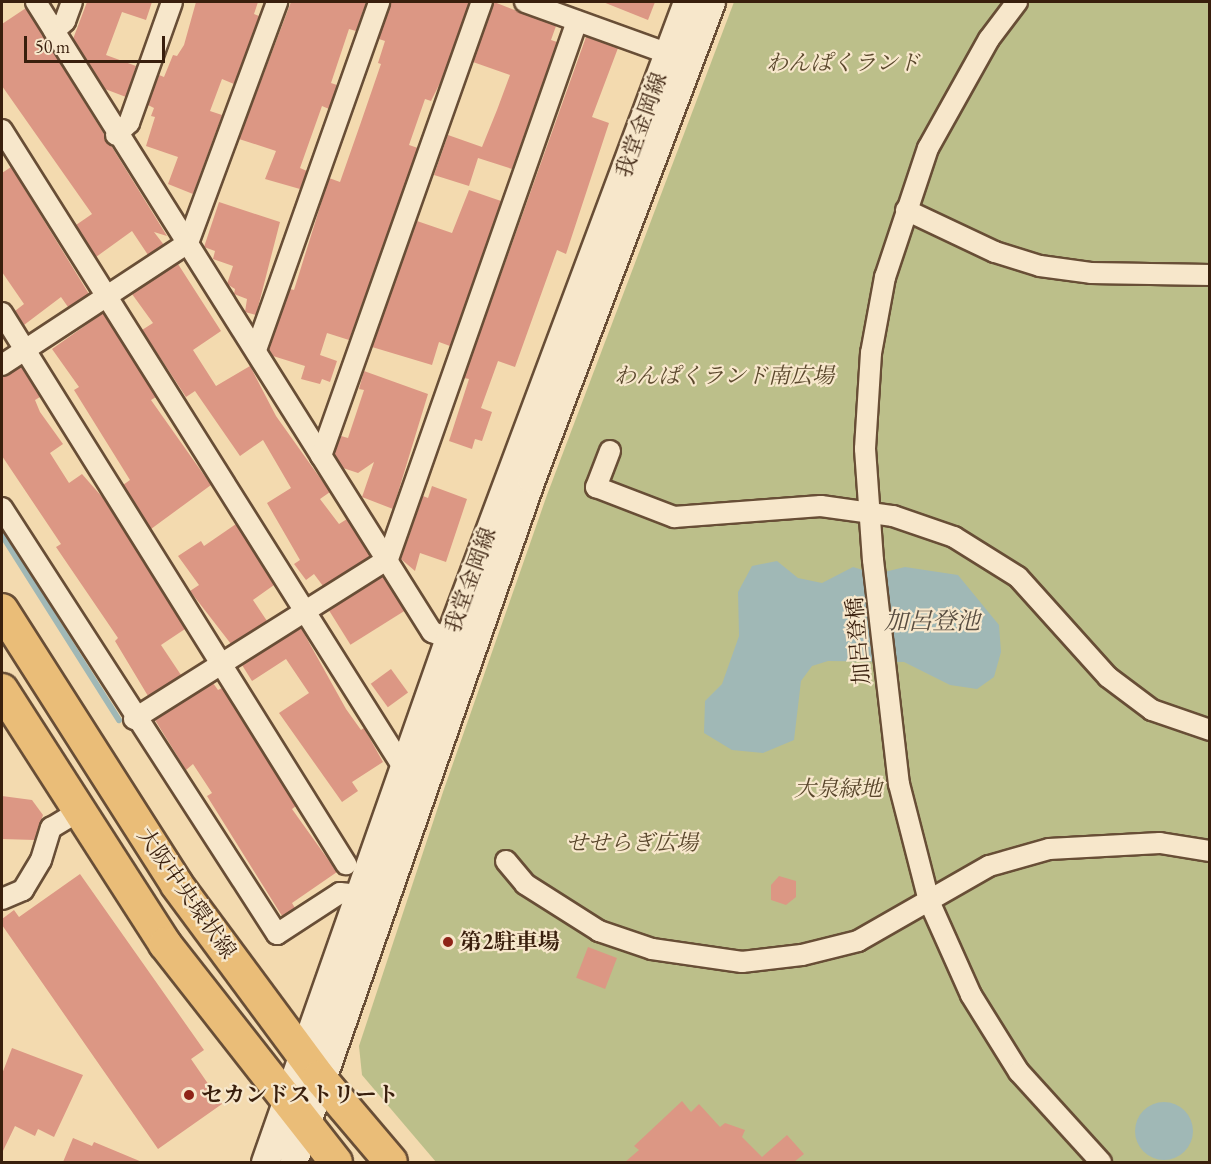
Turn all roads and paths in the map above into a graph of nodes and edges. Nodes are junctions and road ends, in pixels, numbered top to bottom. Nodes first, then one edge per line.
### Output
1 (36, 2) edge
2 (72, 2) edge
3 (172, 2) edge
4 (277, 2) edge
5 (379, 2) edge
6 (482, 2) edge
7 (525, 2) edge
8 (687, 2) edge
9 (711, 2) edge
10 (1017, 2) edge
11 (577, 21) junction
12 (54, 31) junction
13 (667, 53) junction
14 (2, 130) edge
15 (116, 135) junction
16 (906, 210) junction
17 (189, 243) junction
18 (1209, 275) edge
19 (108, 297) junction
20 (2, 313) edge
21 (25, 350) junction
22 (256, 350) junction
23 (2, 365) edge
24 (610, 451) dead end
25 (321, 456) junction
26 (2, 508) edge
27 (870, 511) junction
28 (388, 559) junction
29 (2, 610) edge
30 (307, 612) junction
31 (461, 643) junction
32 (222, 664) junction
33 (2, 690) edge
34 (134, 719) junction
35 (1209, 730) edge
36 (404, 767) junction
37 (79, 811) junction
38 (1209, 851) edge
39 (506, 861) dead end
40 (346, 864) dead end
41 (359, 895) junction
42 (2, 899) edge
43 (929, 901) junction
44 (310, 1065) junction
45 (287, 1100) junction
46 (305, 1126) junction
47 (265, 1162) edge
48 (293, 1162) edge
49 (336, 1162) edge
50 (391, 1162) edge
51 (1101, 1162) edge

1 - 12 street
2 - 12 street
3 - 15 street
4 - 17 street
5 - 22 street
6 - 25 street
7 - 11 street
8 - 13 main road, 我堂金岡線
9 - 31 main road, 我堂金岡線
10 - 16 street, 加呂登橋
11 - 13 street
11 - 28 street
12 - 15 street
13 - 31 main road, 我堂金岡線
14 - 19 street
15 - 17 street
16 - 18 street
16 - 27 street, 加呂登橋
17 - 19 street
17 - 22 street
19 - 21 street
19 - 30 street
20 - 21 street
21 - 23 street
21 - 32 street
22 - 25 street
24 - 27 street
25 - 28 street
26 - 34 street
27 - 35 street
27 - 43 street, 加呂登橋
28 - 30 street
28 - 31 street
29 - 44 main road, 大阪中央環状線
30 - 32 street
30 - 36 street
31 - 36 main road, 我堂金岡線
31 - 44 main road, 我堂金岡線
32 - 34 street
32 - 40 street
33 - 37 main road, 大阪中央環状線
34 - 41 street
36 - 41 main road, 我堂金岡線
37 - 42 street
37 - 45 main road, 大阪中央環状線
38 - 43 street
39 - 43 street
41 - 44 main road, 我堂金岡線
43 - 51 street, 加呂登橋
44 - 45 main road, 我堂金岡線
44 - 46 main road, 我堂金岡線
44 - 50 main road, 大阪中央環状線
45 - 46 main road, 大阪中央環状線
45 - 47 main road, 我堂金岡線
46 - 48 main road, 我堂金岡線
46 - 49 main road, 大阪中央環状線

